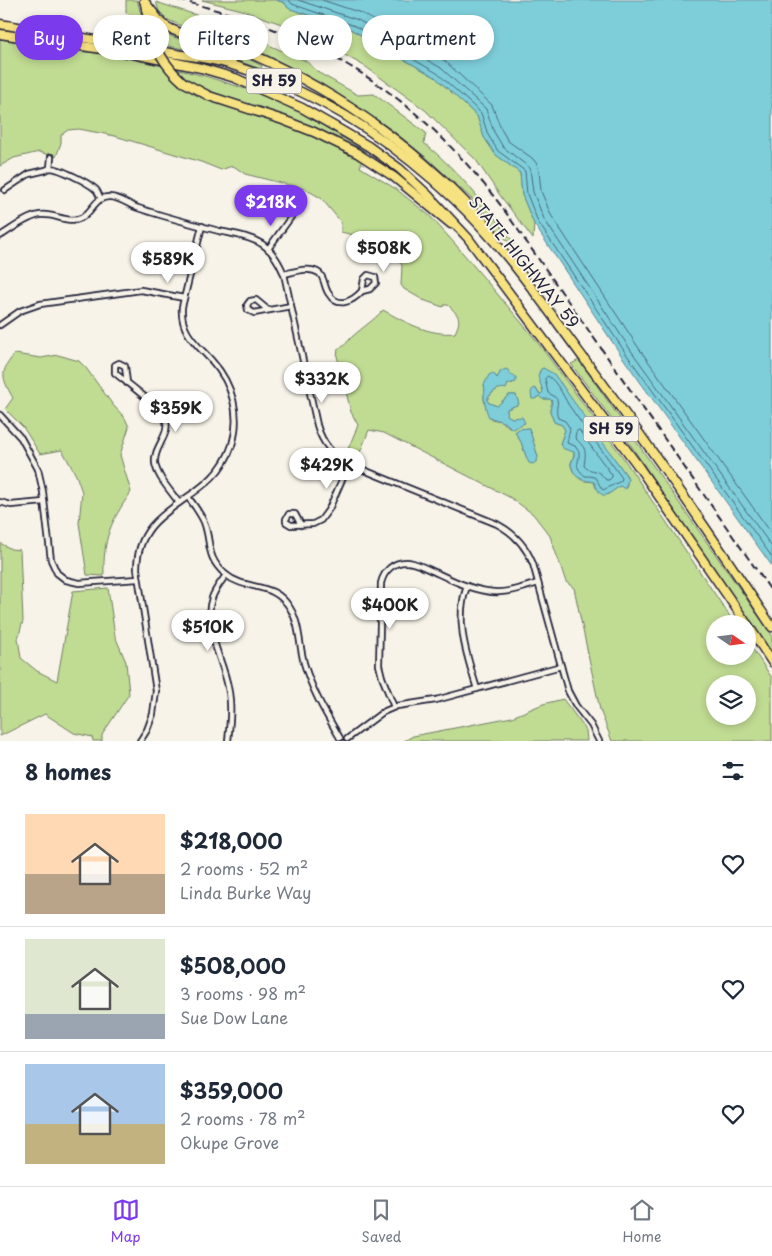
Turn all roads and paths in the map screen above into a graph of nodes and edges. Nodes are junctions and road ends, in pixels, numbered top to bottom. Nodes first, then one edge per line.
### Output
1 (144, 1) edge
2 (0, 24) edge
3 (0, 34) edge
4 (51, 158) dead end
5 (50, 168) junction
6 (5, 190) dead end
7 (101, 199) junction
8 (291, 217) dead end
9 (202, 226) junction
10 (0, 236) edge
11 (468, 238) junction
12 (498, 246) junction
13 (268, 249) junction
14 (284, 274) junction
15 (362, 291) dead end
16 (184, 298) junction
17 (290, 306) junction
18 (268, 310) dead end
19 (0, 325) edge
20 (126, 383) dead end
21 (0, 415) edge
22 (349, 464) junction
23 (188, 497) junction
24 (0, 502) edge
25 (44, 502) junction
26 (179, 503) junction
27 (301, 525) dead end
28 (226, 575) junction
29 (138, 579) junction
30 (538, 583) junction
31 (467, 586) junction
32 (741, 615) edge
33 (772, 627) edge
34 (756, 638) edge
35 (772, 662) edge
36 (561, 666) junction
37 (477, 689) junction
38 (394, 707) junction
39 (339, 740) edge
40 (348, 740) edge
41 (140, 741) edge
42 (228, 741) edge
43 (599, 741) edge

1 - 11 main road, bridge
1 - 12 main road
2 - 12 main road, STATE HIGHWAY 59 / SH 59
3 - 11 main road, STATE HIGHWAY 59 / SH 59
4 - 5 street
5 - 6 street
5 - 7 street
7 - 9 street
7 - 10 street
8 - 13 street
9 - 13 street
9 - 16 street
11 - 32 main road, STATE HIGHWAY 59 / SH 59
12 - 33 main road, STATE HIGHWAY 59 / SH 59
13 - 14 street
14 - 15 street
14 - 17 street
16 - 19 street
16 - 23 street
17 - 18 street
17 - 22 street
20 - 26 street
21 - 25 street
22 - 27 street
22 - 30 street
23 - 26 street
23 - 28 street
24 - 25 street
25 - 29 street
26 - 29 street
28 - 39 street
28 - 42 street
29 - 41 street
30 - 31 street
30 - 36 street
31 - 37 street
31 - 38 street
34 - 35 main road, STATE HIGHWAY 59 / SH 59
36 - 37 street
36 - 43 street
37 - 38 street
38 - 40 street
39 - 40 street

